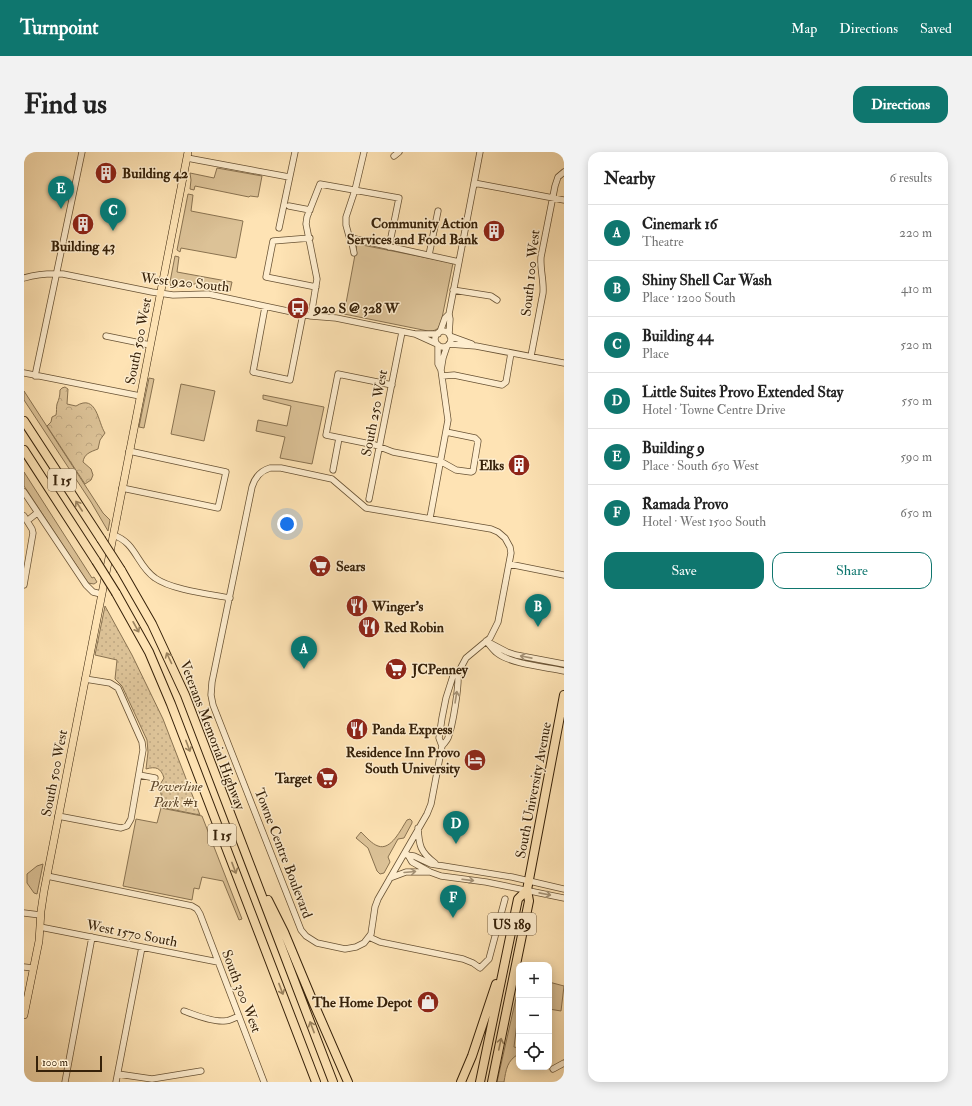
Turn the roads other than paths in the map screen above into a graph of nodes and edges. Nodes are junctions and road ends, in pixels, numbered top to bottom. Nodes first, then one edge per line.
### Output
1 (82, 152) edge
2 (295, 152) edge
3 (364, 152) edge
4 (480, 152) edge
5 (188, 155) edge
6 (564, 172) edge
7 (289, 177) junction
8 (474, 182) junction
9 (355, 190) junction
10 (552, 198) junction
11 (564, 200) edge
12 (289, 206) dead end
13 (310, 210) junction
14 (438, 211) dead end
15 (279, 228) dead end
16 (310, 238) junction
17 (351, 238) junction
18 (389, 247) junction
19 (354, 253) dead end
20 (429, 255) junction
21 (459, 262) junction
22 (56, 273) junction
23 (24, 278) edge
24 (316, 287) junction
25 (453, 290) junction
26 (160, 294) junction
27 (497, 300) dead end
28 (266, 307) junction
29 (302, 314) junction
30 (449, 314) junction
31 (311, 316) junction
32 (402, 332) junction
33 (439, 333) junction
34 (415, 334) junction
35 (450, 335) junction
36 (106, 336) dead end
37 (150, 345) junction
38 (438, 345) junction
39 (448, 345) junction
40 (476, 346) junction
41 (511, 353) junction
42 (531, 356) junction
43 (564, 363) edge
44 (441, 373) junction
45 (24, 374) edge
46 (35, 376) junction
47 (392, 384) junction
48 (140, 396) junction
49 (24, 421) edge
50 (446, 432) junction
51 (339, 438) junction
52 (380, 447) junction
53 (24, 450) edge
54 (130, 451) junction
55 (440, 461) junction
56 (333, 470) dead end
57 (122, 488) junction
58 (24, 492) edge
59 (369, 499) dead end
60 (37, 513) junction
61 (26, 518) edge
62 (430, 518) junction
63 (113, 535) junction
64 (509, 564) junction
65 (564, 575) edge
66 (24, 584) edge
67 (101, 594) junction
68 (230, 598) junction
69 (486, 641) junction
70 (564, 664) edge
71 (564, 671) edge
72 (458, 673) junction
73 (85, 679) junction
74 (564, 695) edge
75 (442, 746) junction
76 (139, 775) junction
77 (155, 778) dead end
78 (58, 816) junction
79 (418, 827) junction
80 (244, 850) junction
81 (406, 854) junction
82 (438, 866) junction
83 (430, 872) junction
84 (47, 876) junction
85 (390, 878) junction
86 (528, 881) junction
87 (564, 889) edge
88 (527, 890) junction
89 (564, 898) edge
90 (505, 899) dead end
91 (24, 913) edge
92 (40, 915) junction
93 (40, 927) junction
94 (92, 937) junction
95 (369, 937) junction
96 (142, 947) junction
97 (504, 960) junction
98 (218, 962) junction
99 (24, 967) edge
100 (33, 968) junction
101 (184, 1011) dead end
102 (24, 1015) edge
103 (239, 1016) junction
104 (564, 1063) edge
105 (552, 1069) dead end
106 (201, 1071) dead end
107 (118, 1074) junction
108 (65, 1082) edge
109 (116, 1082) edge
110 (264, 1082) edge
111 (316, 1082) edge
112 (333, 1082) edge
113 (348, 1082) edge
114 (461, 1082) edge
115 (480, 1082) edge
116 (492, 1082) edge

1 - 22 street
2 - 7 street
3 - 9 street
4 - 8 street
5 - 7 street
5 - 26 main road, South 500 West
6 - 10 street, South 100 West
7 - 15 street
8 - 10 street
8 - 21 street
9 - 13 street
9 - 17 street
9 - 18 street
10 - 11 street
10 - 42 street, South 100 West
12 - 13 street
13 - 16 street
14 - 20 street
16 - 24 street
16 - 24 street
17 - 18 street
17 - 19 street
18 - 20 street
20 - 21 street
21 - 25 street
22 - 23 street, West 920 South
22 - 26 street, West 920 South
22 - 46 street
24 - 31 street
25 - 27 street
25 - 30 street
26 - 28 street, West 920 South
26 - 37 main road, South 500 West
28 - 29 street, West 920 South
28 - 29 street
29 - 31 street, West 920 South
30 - 33 street
30 - 35 street
31 - 32 street, West 920 South
32 - 34 street, West 920 South
32 - 47 street, South 250 West
33 - 34 street, West 920 South
33 - 35 street
33 - 38 street
34 - 38 street, West 920 South
35 - 39 street
35 - 40 street
36 - 37 street
37 - 48 main road, South 500 West
38 - 39 street
38 - 44 street
39 - 40 street
39 - 44 street
40 - 41 street
41 - 42 street
41 - 44 street
42 - 43 street
44 - 50 street
45 - 46 street
46 - 48 street
47 - 51 street
47 - 52 street, South 250 West
48 - 54 main road, South 500 West
80 -> 49 highway, Veterans Memorial Highway / I 15, bridge
50 - 55 street
50 - 55 street
51 - 52 street
51 - 56 street
52 - 55 street
52 - 59 street, South 250 West
53 -> 111 highway, Veterans Memorial Highway / I 15, bridge
54 - 57 main road, South 500 West
54 - 57 street
55 - 62 street
57 - 63 main road, South 500 West
58 - 60 street
60 - 61 street
60 - 67 street
61 - 66 street
62 - 64 street, Towne Centre Boulevard
62 - 68 street, Towne Centre Boulevard
63 - 67 main road, South 500 West
63 - 68 street
64 - 65 street
64 - 69 street, Towne Centre Boulevard
67 - 73 main road, South 500 West
68 - 95 street, Towne Centre Boulevard
70 -> 69 street
69 - 71 street
69 - 72 street, Towne Centre Boulevard
75 -> 72 street
72 - 75 street, Towne Centre Boulevard
73 - 76 street
73 - 78 main road, South 500 West
74 - 86 highway, South University Avenue / US 189
75 - 79 street, Towne Centre Boulevard
76 - 77 street
76 - 78 street
78 - 84 main road, South 500 West
79 - 81 street, Towne Centre Boulevard
79 - 82 street
112 -> 80 highway, Veterans Memorial Highway / I 15
80 - 113 highway
81 - 82 street
81 - 83 street
81 - 85 street, Towne Centre Boulevard
82 - 86 street
85 -> 83 street
83 -> 88 street
84 - 92 main road, South 500 West
84 - 98 street, South 300 West
85 - 95 street, Towne Centre Boulevard
86 - 87 street
86 - 88 highway, South University Avenue / US 189
88 -> 89 street
88 - 97 highway, South University Avenue / US 189
116 -> 88 highway, South University Avenue / US 189
90 - 95 street
91 - 92 street
92 - 93 main road, South 500 West
93 - 94 street, West 1570 South
93 - 100 main road, South 500 West
94 - 96 street, West 1570 South
94 - 108 street
96 - 98 street, West 1570 South
96 - 107 street
97 - 114 highway
97 - 115 highway, South University Avenue / US 189
98 - 103 street, South 300 West
99 - 100 street
100 - 102 main road, South 500 West
101 - 103 street
103 - 110 street, South 300 West
104 - 105 street
106 - 107 street
107 - 109 street

